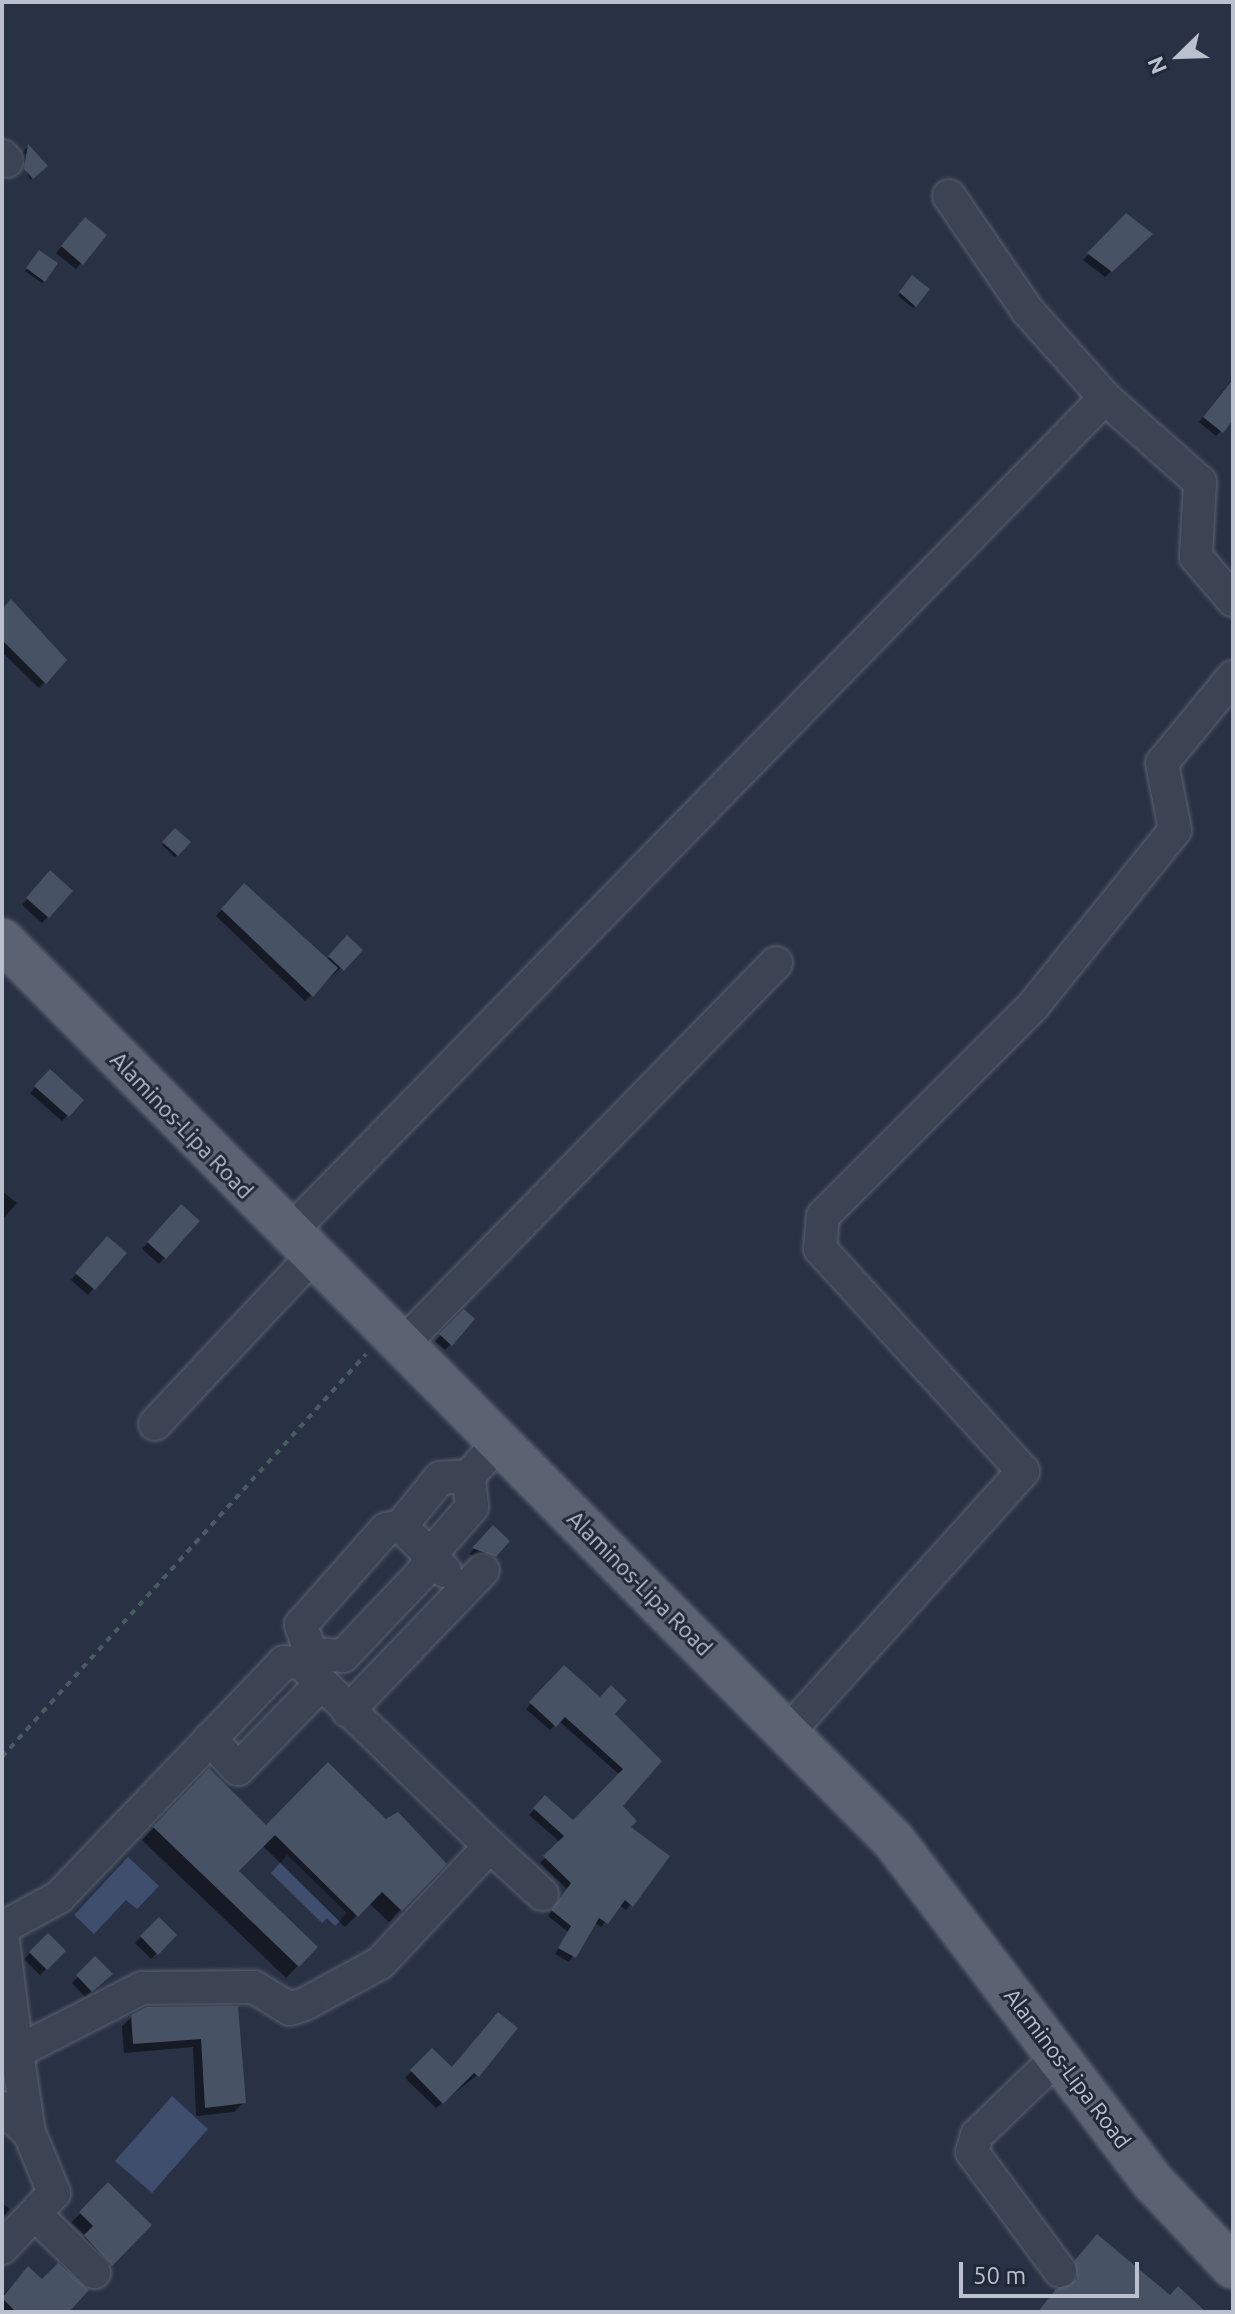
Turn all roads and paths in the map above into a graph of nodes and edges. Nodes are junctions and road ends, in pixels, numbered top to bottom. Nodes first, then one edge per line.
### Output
1 (949, 196) dead end
2 (1105, 398) junction
3 (1233, 600) edge
4 (1233, 677) edge
5 (2, 940) edge
6 (776, 963) dead end
7 (300, 1246) junction
8 (394, 1339) junction
9 (155, 1424) dead end
10 (500, 1441) junction
11 (469, 1476) junction
12 (401, 1526) junction
13 (430, 1555) junction
14 (311, 1667) junction
15 (348, 1711) junction
16 (789, 1731) junction
17 (2, 1757) edge
18 (490, 1846) junction
19 (542, 1894) dead end
20 (2, 1930) edge
21 (17, 2052) junction
22 (1059, 2056) junction
23 (2, 2108) edge
24 (29, 2132) junction
25 (35, 2214) junction
26 (2, 2248) edge
27 (1233, 2267) edge
28 (1060, 2271) dead end
29 (94, 2272) dead end

1 - 2 street
2 - 3 street
2 - 7 street
4 - 16 street
5 - 7 main road, Alaminos-Lipa Road
6 - 8 street
7 - 8 main road, Alaminos-Lipa Road
7 - 9 street
8 - 10 main road, Alaminos-Lipa Road
8 - 17 path
10 - 11 street
10 - 16 main road, Alaminos-Lipa Road
11 - 12 street
11 - 13 street
12 - 13 street
12 - 14 street
13 - 14 street
13 - 15 street
14 - 15 street
14 - 20 street
15 - 18 street
16 - 22 main road, Alaminos-Lipa Road
18 - 19 street
18 - 21 street
20 - 21 street
21 - 24 street
22 - 27 main road, Alaminos-Lipa Road
22 - 28 street
23 - 24 street
24 - 25 street
25 - 26 street
25 - 29 street

